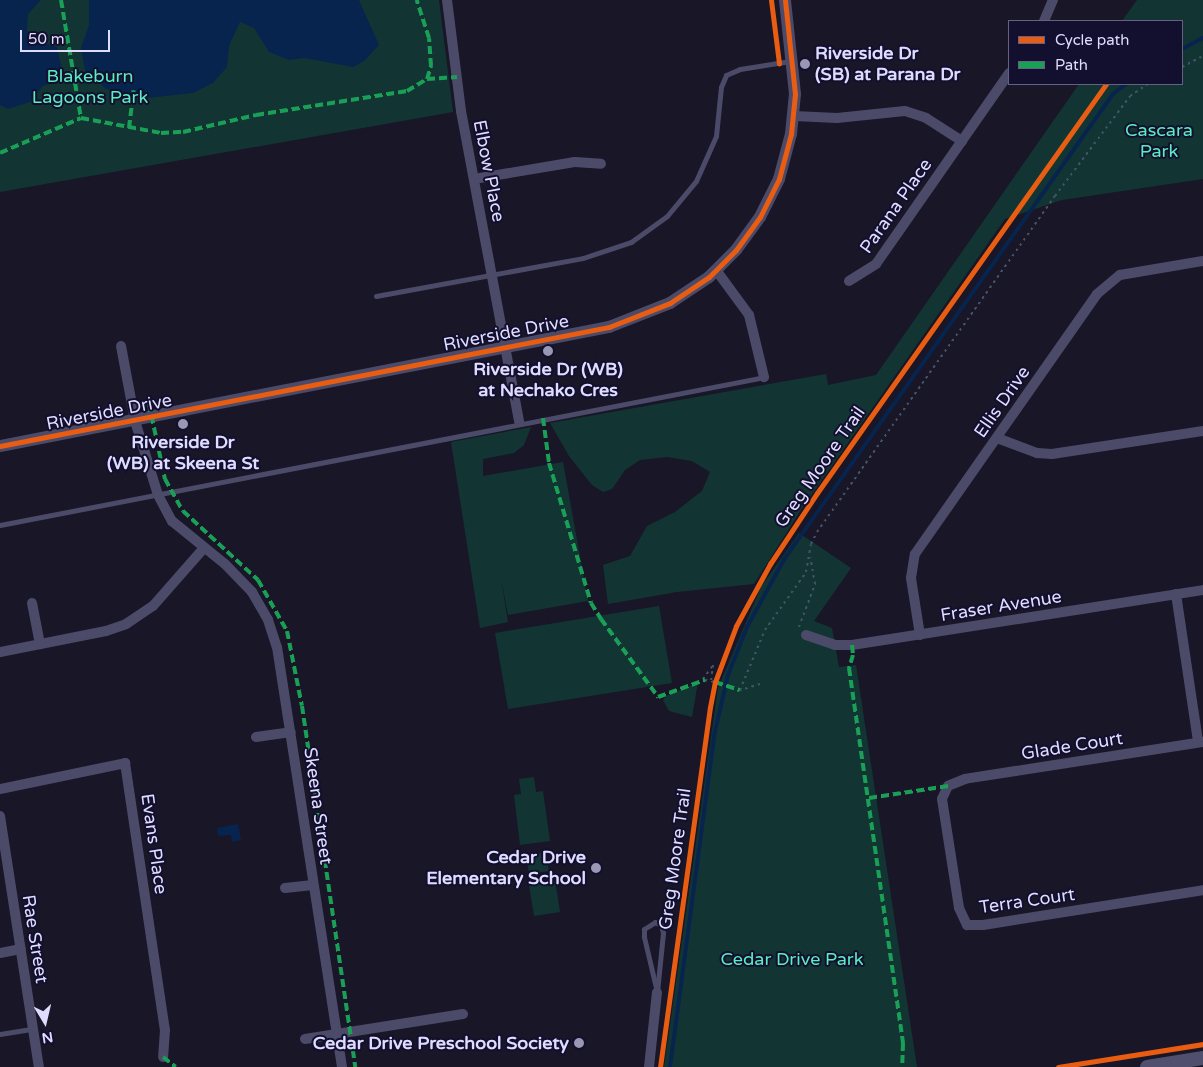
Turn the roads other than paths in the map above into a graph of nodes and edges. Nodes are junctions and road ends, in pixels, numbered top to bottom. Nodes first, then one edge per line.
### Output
1 (447, 0) edge
2 (785, 0) edge
3 (1053, 0) edge
4 (1044, 20) edge
5 (793, 61) junction
6 (1008, 74) edge
7 (794, 116) junction
8 (962, 141) junction
9 (601, 164) dead end
10 (474, 179) junction
11 (1203, 261) edge
12 (716, 270) junction
13 (492, 275) junction
14 (849, 281) dead end
15 (376, 296) dead end
16 (122, 346) dead end
17 (505, 346) junction
18 (764, 377) joint
19 (135, 421) junction
20 (519, 422) junction
21 (1203, 431) edge
22 (997, 438) junction
23 (0, 446) edge
24 (158, 495) junction
25 (0, 525) edge
26 (203, 549) junction
27 (1203, 590) edge
28 (1176, 594) junction
29 (32, 603) dead end
30 (801, 633) road end
31 (920, 635) junction
32 (40, 644) junction
33 (0, 652) edge
34 (291, 732) junction
35 (256, 737) dead end
36 (1200, 742) edge
37 (948, 786) joint
38 (0, 789) edge
39 (0, 816) edge
40 (313, 885) junction
41 (285, 888) dead end
42 (1203, 890) edge
43 (21, 949) junction
44 (0, 953) edge
45 (657, 992) junction
46 (464, 1014) dead end
47 (33, 1029) junction
48 (0, 1034) edge
49 (336, 1034) junction
50 (305, 1039) dead end
51 (163, 1057) dead end
52 (1203, 1058) edge
53 (39, 1067) edge
54 (342, 1067) edge
55 (649, 1067) edge
56 (1147, 1067) edge

1 - 10 street, Elbow Place
2 - 5 street, Riverside Drive
3 - 4 street
5 - 7 street, Riverside Drive
5 - 13 lane
6 - 8 street, Parana Place
7 - 8 street
7 - 12 street, Riverside Drive
8 - 14 street, Parana Place
9 - 10 street
10 - 13 street, Elbow Place
11 - 22 street, Ellis Drive
12 - 17 street, Riverside Drive
12 - 18 street
13 - 15 lane
13 - 17 street, Elbow Place
16 - 19 street, Skeena Street
17 - 19 street, Riverside Drive
17 - 20 street, Elbow Place
18 - 20 lane
19 - 23 street, Riverside Drive
19 - 24 street, Skeena Street
20 - 24 lane
21 - 22 street
22 - 31 street, Ellis Drive
24 - 25 lane
24 - 26 street, Skeena Street
26 - 32 street
26 - 34 street, Skeena Street
27 - 28 street, Fraser Avenue
28 - 31 street, Fraser Avenue
28 - 36 street
29 - 32 street
30 - 31 street, Fraser Avenue
32 - 33 street
34 - 35 street, Skeena Street
34 - 40 street, Skeena Street
36 - 37 street, Glade Court
37 - 42 street, Terra Court
38 - 51 street, Evans Place
39 - 43 street, Rae Street
40 - 41 street, Skeena Street
40 - 49 street, Skeena Street
43 - 44 street
43 - 47 street, Rae Street
45 - 45 lane
45 - 55 street
46 - 49 street
47 - 48 lane
47 - 53 street, Rae Street
49 - 50 street
49 - 54 street, Skeena Street
52 - 56 main road

